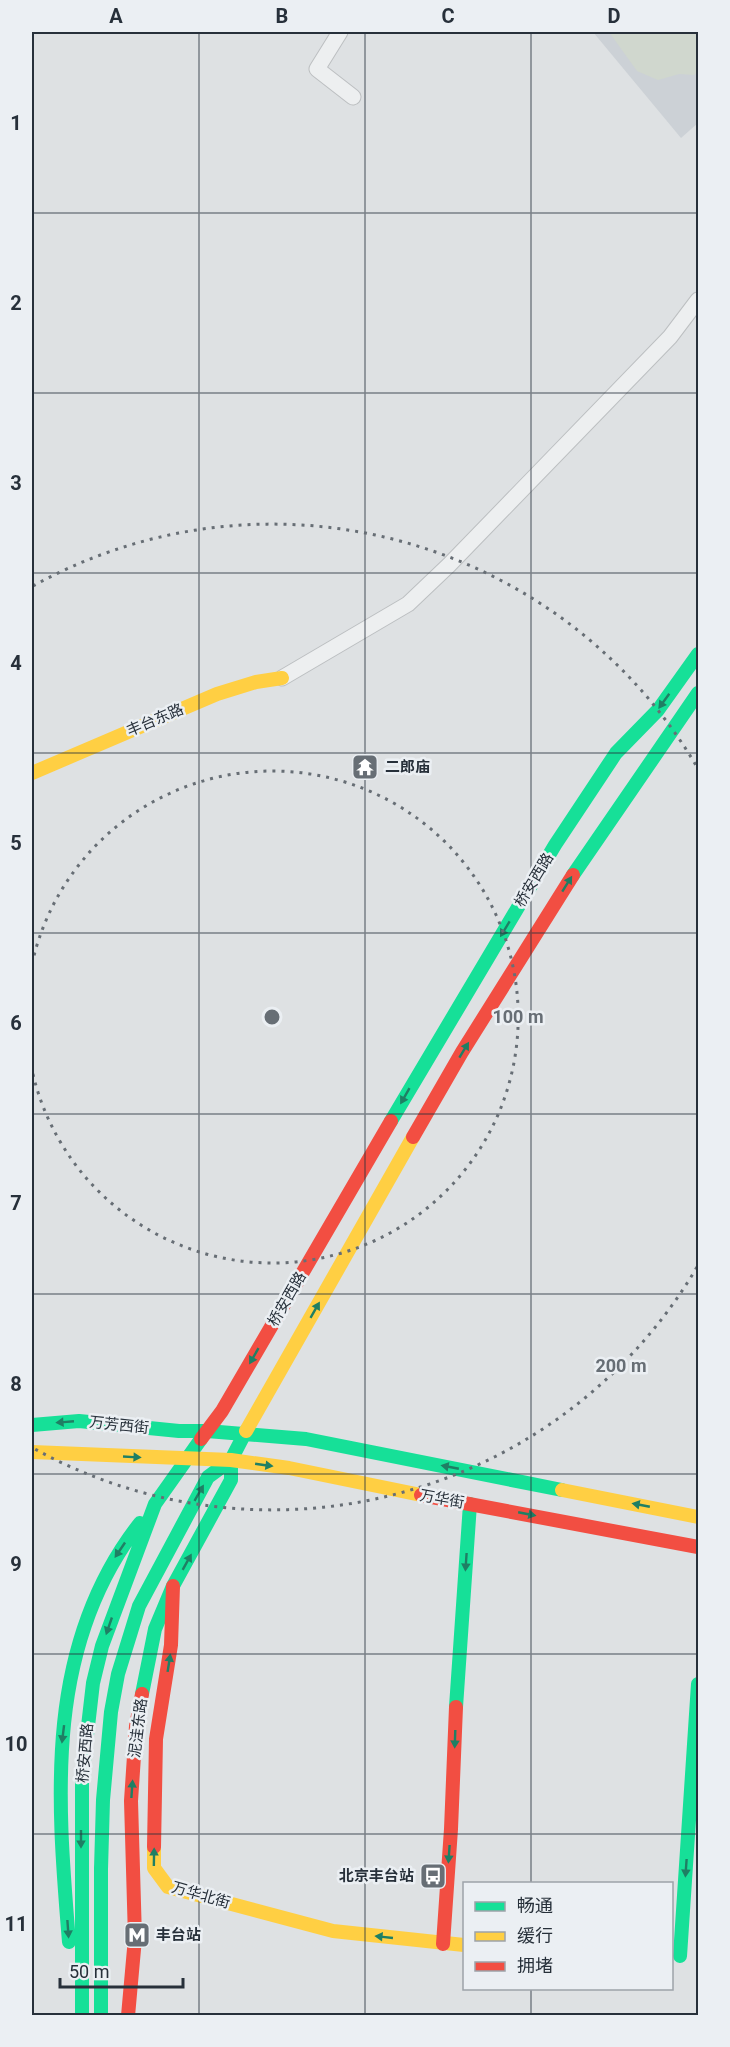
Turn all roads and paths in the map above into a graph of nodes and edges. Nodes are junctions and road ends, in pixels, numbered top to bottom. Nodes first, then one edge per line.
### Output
1 (340, 32) edge
2 (353, 97) dead end
3 (699, 300) edge
4 (699, 654) edge
5 (282, 678) joint
6 (699, 693) edge
7 (32, 773) edge
8 (32, 1425) edge
9 (207, 1431) junction
10 (244, 1434) junction
11 (32, 1452) edge
12 (185, 1459) junction
13 (231, 1460) junction
14 (156, 1504) junction
15 (470, 1504) junction
16 (699, 1517) edge
17 (699, 1547) edge
18 (173, 1587) junction
19 (699, 1684) edge
20 (442, 1944) junction
21 (463, 1945) edge
22 (680, 1956) edge
23 (74, 2016) edge
24 (82, 2016) edge
25 (101, 2016) edge
26 (128, 2016) edge

1 - 2 street
3 - 5 street
4 -> 9 main road, 桥安西路
5 - 7 main road, 丰台东路
10 -> 6 main road, 桥安西路
9 -> 8 main road, 万芳西街
9 - 10 main road
9 - 12 main road, 桥安西路
10 - 13 main road, 桥安西路
16 -> 10 main road
11 -> 12 main road, 万芳西街
12 - 13 main road, 万华街
12 - 14 main road, 桥安西路
13 -> 15 main road, 万华街
18 -> 13 main road, 泥洼东路
25 -> 13 main road, 桥安西路, bridge
14 -> 23 main road
14 -> 24 main road, 桥安西路
15 -> 17 main road, 万华街
15 -> 20 main road
20 -> 18 main road, 万华北街
26 -> 18 main road, 泥洼东路
19 -> 22 main road
20 - 21 main road, 万华北街

